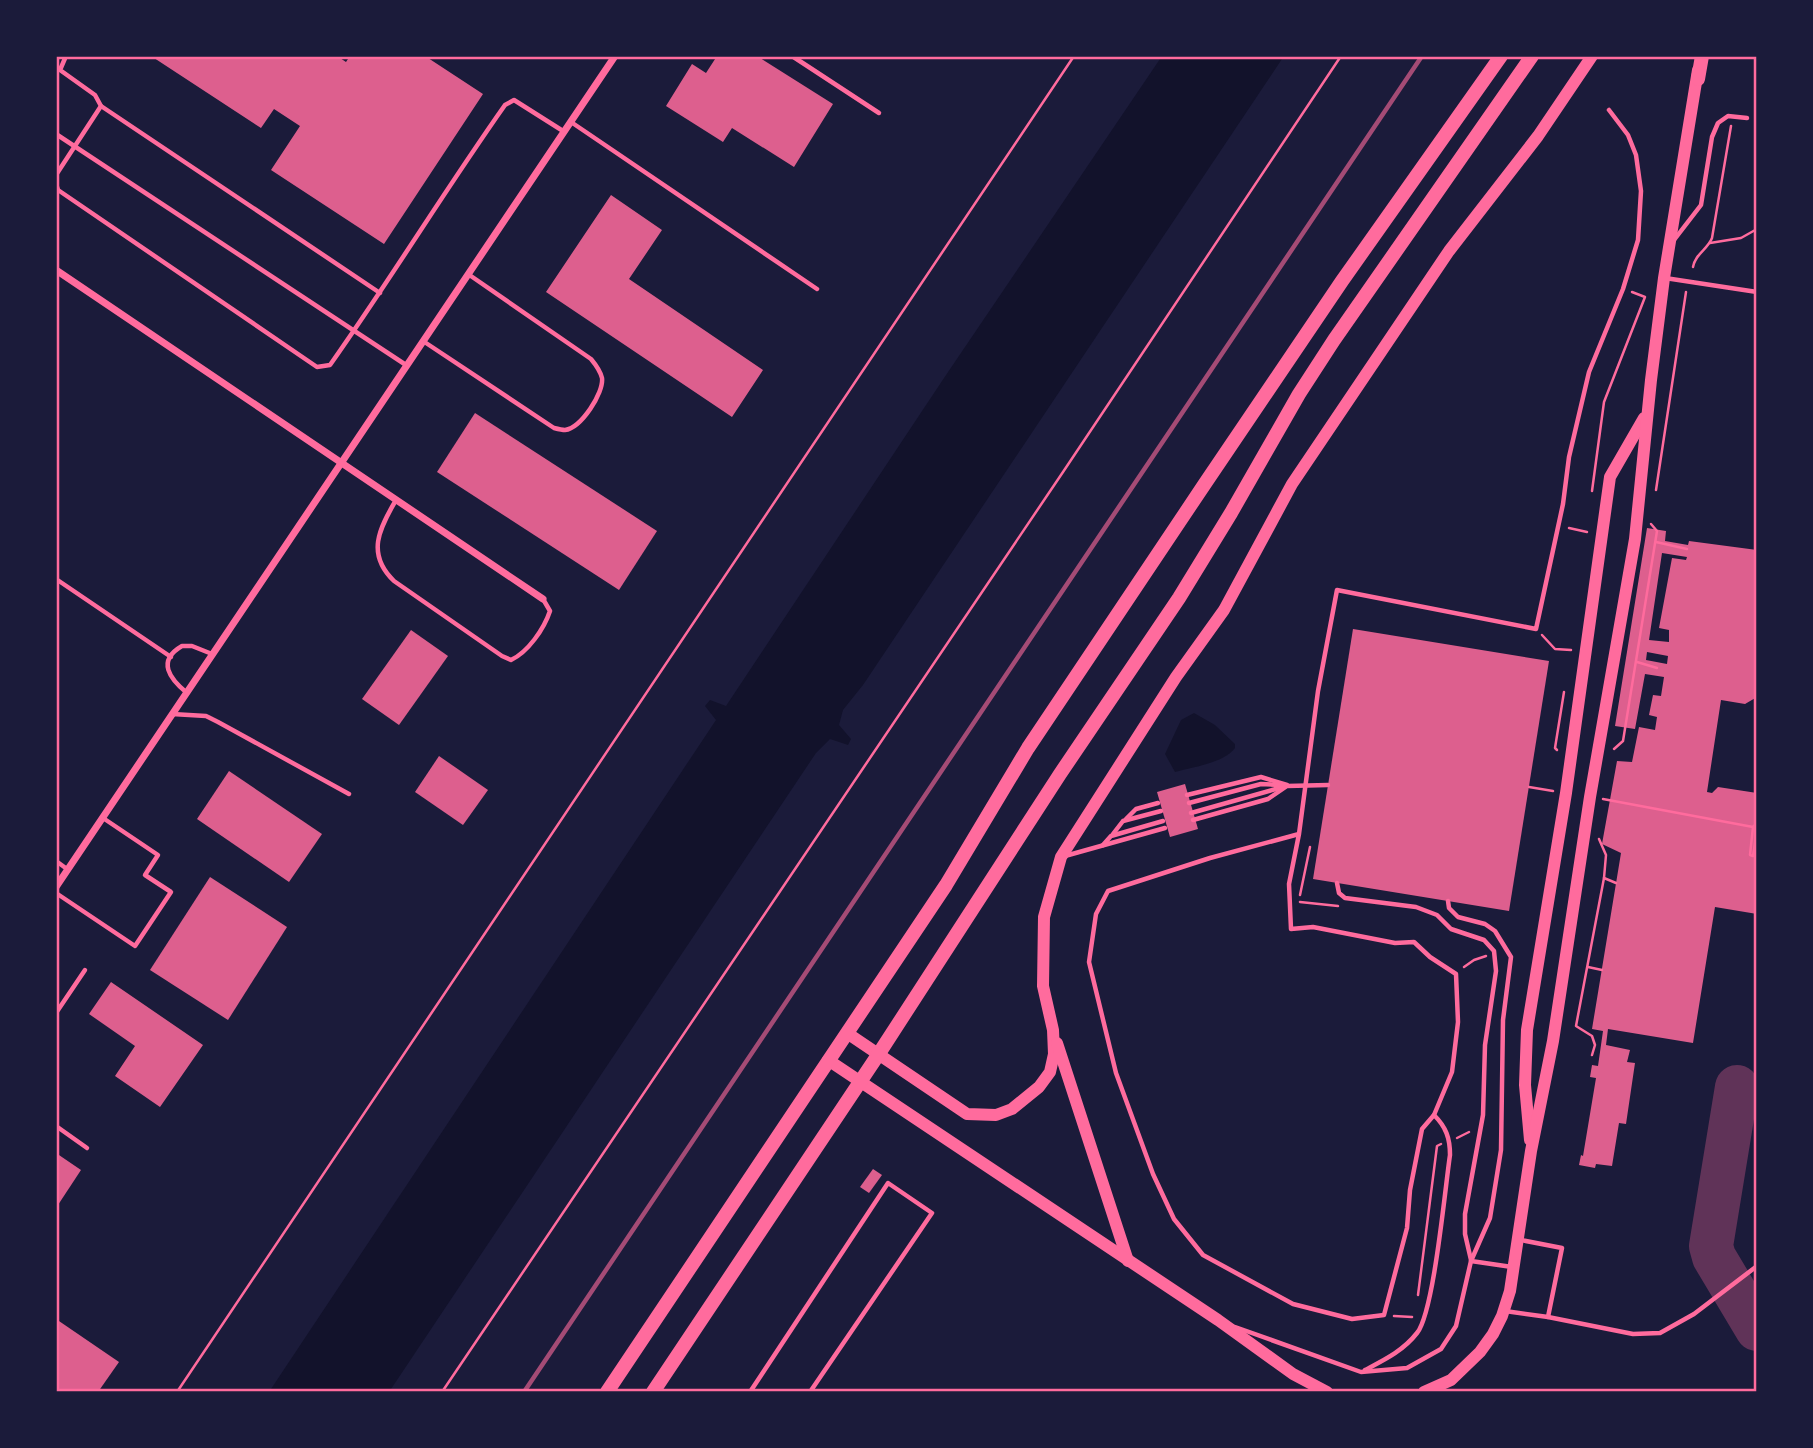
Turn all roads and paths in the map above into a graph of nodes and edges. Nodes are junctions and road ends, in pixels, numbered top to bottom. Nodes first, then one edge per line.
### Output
1 (65, 56) edge
2 (615, 56) edge
3 (671, 56) edge
4 (681, 56) edge
5 (792, 56) edge
6 (1074, 56) edge
7 (1340, 56) edge
8 (1501, 56) edge
9 (1532, 56) edge
10 (1592, 56) edge
11 (1700, 56) edge
12 (1698, 79) joint
13 (101, 106) junction
14 (1609, 110) dead end
15 (879, 113) dead end
16 (1733, 116) junction
17 (1747, 118) dead end
18 (571, 122) junction
19 (564, 132) junction
20 (56, 134) edge
21 (74, 147) junction
22 (56, 176) edge
23 (56, 184) edge
24 (1757, 229) edge
25 (1710, 243) junction
26 (1670, 246) junction
27 (1693, 267) dead end
28 (56, 270) edge
29 (468, 274) junction
30 (1664, 278) junction
31 (817, 289) dead end
32 (1623, 289) junction
33 (1687, 289) dead end
34 (1757, 292) edge
35 (380, 293) junction
36 (354, 331) junction
37 (423, 341) junction
38 (407, 365) junction
39 (1647, 412) junction
40 (341, 463) junction
41 (1592, 494) dead end
42 (1655, 496) dead end
43 (396, 500) junction
44 (1650, 523) dead end
45 (1559, 526) junction
46 (1587, 532) dead end
47 (1655, 542) junction
48 (1687, 549) dead end
49 (56, 579) edge
50 (543, 599) joint
51 (1536, 629) junction
52 (1571, 650) dead end
53 (213, 654) junction
54 (171, 657) junction
55 (1635, 662) junction
56 (1657, 668) dead end
57 (187, 693) junction
58 (172, 714) junction
59 (1614, 750) dead end
60 (1304, 785) junction
61 (1328, 785) dead end
62 (1287, 786) junction
63 (1529, 787) dead end
64 (1556, 791) dead end
65 (349, 794) dead end
66 (1187, 795) dead end
67 (1603, 799) dead end
68 (1158, 803) dead end
69 (1189, 803) dead end
70 (1160, 811) dead end
71 (1191, 813) dead end
72 (103, 818) junction
73 (1194, 820) dead end
74 (1123, 821) junction
75 (1163, 821) dead end
76 (1755, 825) edge
77 (1165, 828) dead end
78 (1757, 831) edge
79 (1299, 834) junction
80 (1599, 835) dead end
81 (1111, 836) junction
82 (1102, 846) junction
83 (1061, 857) junction
84 (56, 861) edge
85 (68, 869) junction
86 (1604, 878) junction
87 (1337, 883) dead end
88 (1616, 883) dead end
89 (56, 887) edge
90 (56, 893) edge
91 (1448, 901) dead end
92 (1495, 956) junction
93 (1587, 967) junction
94 (85, 970) dead end
95 (1602, 970) dead end
96 (1456, 974) junction
97 (56, 1013) edge
98 (1053, 1030) junction
99 (846, 1033) junction
100 (878, 1055) junction
101 (1592, 1055) dead end
102 (828, 1060) junction
103 (860, 1082) junction
104 (1434, 1115) junction
105 (56, 1126) edge
106 (87, 1148) dead end
107 (1531, 1151) junction
108 (1518, 1240) junction
109 (1128, 1261) junction
110 (1471, 1261) junction
111 (1757, 1266) edge
112 (1514, 1268) junction
113 (1504, 1310) junction
114 (1548, 1317) junction
115 (1218, 1320) junction
116 (1361, 1372) junction
117 (177, 1392) edge
118 (442, 1392) edge
119 (607, 1392) edge
120 (653, 1392) edge
121 (750, 1392) edge
122 (810, 1392) edge
123 (1327, 1392) edge
124 (1424, 1392) edge

1 - 13 lane
2 - 18 street
3 - 4 lane
5 - 15 lane
6 - 117 path
7 - 118 path
8 - 99 main road
9 - 100 main road
10 - 83 main road
11 - 12 main road
12 - 26 main road
13 - 21 lane
13 - 35 lane
14 - 32 lane
16 - 17 lane
16 - 25 path
16 - 26 lane
18 - 19 street
18 - 31 lane
19 - 29 street
19 - 35 lane
20 - 21 lane
21 - 22 lane
21 - 36 lane
23 - 36 lane
24 - 25 path
25 - 27 path
26 - 30 main road
28 - 40 street
29 - 37 street
29 - 37 lane
30 - 34 lane
30 - 39 main road
32 - 41 path
32 - 45 lane
33 - 42 path
35 - 36 lane
36 - 38 lane
37 - 38 street
38 - 40 street
39 - 107 main road
39 - 107 main road
40 - 43 street
40 - 53 street
43 - 50 street
43 - 50 lane
44 - 47 path
45 - 46 path
45 - 51 lane
47 - 48 path
47 - 55 path
49 - 54 lane
51 - 52 path
51 - 60 lane
53 - 54 lane
53 - 57 street
54 - 57 lane
55 - 56 path
55 - 59 path
57 - 58 street
58 - 65 lane
58 - 72 street
60 - 61 lane
60 - 62 lane
60 - 79 lane
62 - 66 lane
62 - 69 lane
62 - 71 lane
62 - 73 lane
63 - 64 path
67 - 76 path
68 - 74 lane
70 - 74 lane
72 - 85 street
72 - 90 lane
74 - 81 lane
75 - 81 lane
76 - 78 path
77 - 82 lane
79 - 96 lane
79 - 104 lane
80 - 86 path
81 - 82 lane
82 - 83 lane
83 - 98 main road
84 - 85 lane
85 - 89 street
86 - 88 path
86 - 93 path
87 - 92 lane
91 - 110 lane
92 - 96 path
92 - 110 lane
93 - 95 path
93 - 101 path
94 - 97 lane
96 - 104 lane
98 - 100 main road
98 - 109 main road
99 - 100 main road
99 - 102 main road
100 - 103 main road
102 - 103 main road
102 - 119 main road
103 - 109 main road
103 - 120 main road
104 - 116 lane
105 - 106 lane
107 - 108 main road
108 - 112 main road
108 - 114 lane
109 - 115 main road
110 - 112 lane
110 - 116 lane
111 - 114 lane
112 - 113 main road
113 - 114 lane
113 - 124 main road
115 - 116 lane
115 - 123 main road
121 - 122 lane

